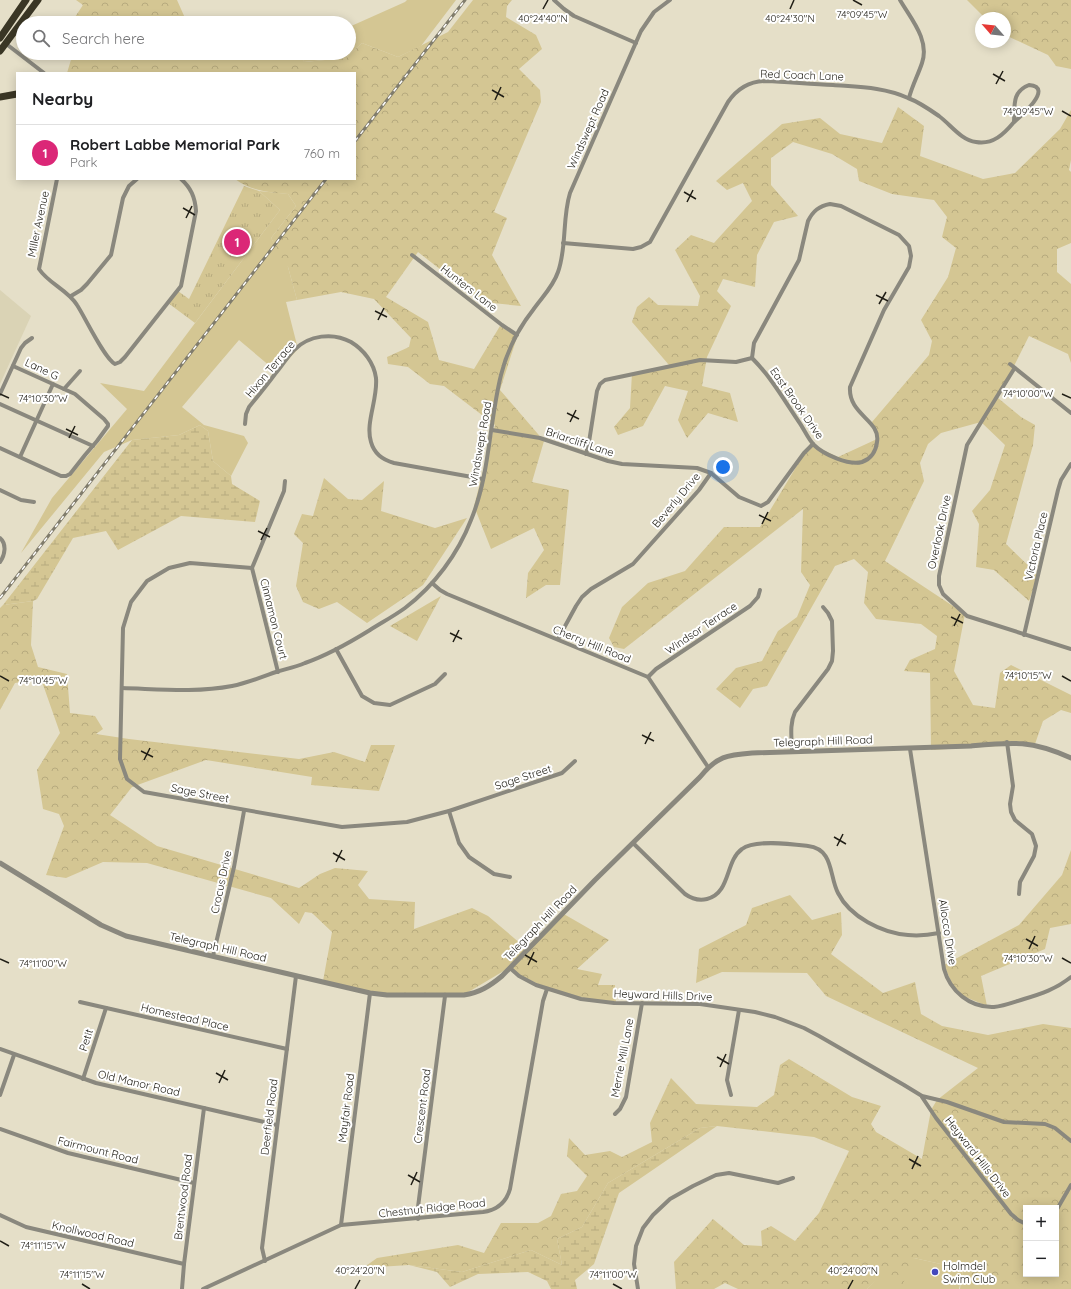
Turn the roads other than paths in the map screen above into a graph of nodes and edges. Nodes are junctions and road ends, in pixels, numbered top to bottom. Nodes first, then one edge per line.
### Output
1 (26, 0) edge
2 (38, 0) edge
3 (554, 0) edge
4 (670, 0) edge
5 (900, 0) edge
6 (16, 16) edge
7 (24, 16) edge
8 (16, 17) edge
9 (16, 24) edge
10 (2, 40) edge
11 (636, 43) junction
12 (0, 51) edge
13 (16, 51) edge
14 (27, 60) edge
15 (43, 72) edge
16 (16, 94) edge
17 (0, 97) edge
18 (908, 98) junction
19 (1014, 122) junction
20 (57, 180) edge
21 (136, 180) edge
22 (181, 180) edge
23 (562, 243) junction
24 (412, 255) dead end
25 (71, 296) junction
26 (516, 335) junction
27 (32, 338) dead end
28 (752, 358) junction
29 (1010, 364) dead end
30 (13, 366) junction
31 (1014, 369) junction
32 (80, 371) dead end
33 (53, 384) junction
34 (64, 389) junction
35 (0, 394) edge
36 (0, 404) edge
37 (1071, 413) edge
38 (36, 421) junction
39 (246, 424) dead end
40 (492, 430) junction
41 (814, 444) junction
42 (93, 446) junction
43 (0, 448) edge
44 (586, 454) junction
45 (20, 457) junction
46 (1071, 464) edge
47 (710, 473) junction
48 (483, 479) junction
49 (285, 481) dead end
50 (0, 490) edge
51 (34, 502) dead end
52 (0, 538) edge
53 (0, 562) edge
54 (252, 568) junction
55 (432, 583) junction
56 (760, 590) dead end
57 (823, 608) dead end
58 (1024, 635) junction
59 (558, 640) junction
60 (336, 649) junction
61 (1071, 649) edge
62 (278, 672) junction
63 (445, 674) dead end
64 (648, 677) junction
65 (122, 688) junction
66 (1007, 742) junction
67 (910, 749) junction
68 (792, 752) junction
69 (1071, 758) edge
70 (575, 761) dead end
71 (708, 767) junction
72 (244, 810) junction
73 (449, 811) junction
74 (633, 842) junction
75 (0, 863) edge
76 (510, 877) dead end
77 (1020, 894) dead end
78 (939, 933) junction
79 (213, 956) junction
80 (510, 968) junction
81 (296, 976) junction
82 (1071, 977) edge
83 (547, 989) junction
84 (370, 993) junction
85 (445, 996) junction
86 (80, 1002) dead end
87 (642, 1003) junction
88 (106, 1008) junction
89 (739, 1010) junction
90 (0, 1049) edge
91 (286, 1049) junction
92 (14, 1055) junction
93 (83, 1079) junction
94 (0, 1095) edge
95 (731, 1095) dead end
96 (922, 1096) junction
97 (204, 1108) junction
98 (615, 1114) dead end
99 (277, 1125) junction
100 (0, 1129) edge
101 (1071, 1141) edge
102 (793, 1178) dead end
103 (194, 1183) junction
104 (1071, 1185) edge
105 (1059, 1206) edge
106 (0, 1215) edge
107 (418, 1219) junction
108 (1023, 1222) edge
109 (340, 1225) junction
110 (265, 1261) junction
111 (184, 1264) junction
112 (182, 1289) edge
113 (203, 1289) edge
114 (638, 1289) edge

1 - 6 highway
2 - 7 highway
3 - 11 street
4 - 11 street, Windswept Road
5 - 18 street
8 - 10 highway
9 - 10 highway
10 - 12 highway
10 - 13 street
11 - 23 street, Windswept Road
14 - 15 street
16 - 17 highway
18 - 19 street, Red Coach Lane
18 - 23 street, Red Coach Lane
19 - 19 street, Red Coach Lane
20 - 25 street, Miller Avenue
21 - 25 street
22 - 25 street, Miller Avenue
23 - 26 street, Windswept Road
24 - 26 street, Hunters Lane
26 - 40 street, Windswept Road
27 - 30 street
28 - 41 street, East Brook Drive
28 - 41 street, East Brook Drive
28 - 44 street
29 - 31 street
30 - 33 street, Lane G
30 - 35 street
31 - 37 street
31 - 58 street, Overlook Drive
32 - 34 street, Lane G
33 - 34 street, Lane G
33 - 38 street
34 - 42 street, Lane G
36 - 38 street
38 - 42 street
38 - 45 street
39 - 48 street, Hixon Terrace
40 - 44 street, Briarcliff Lane
40 - 48 street, Windswept Road
41 - 47 street, Beverly Drive
42 - 45 street
43 - 45 street
44 - 47 street, Briarcliff Lane
46 - 58 street, Victoria Place
47 - 59 street, Beverly Drive
48 - 55 street, Windswept Road
49 - 54 street, Cinnamon Court
50 - 51 street
52 - 53 street
54 - 62 street, Cinnamon Court
54 - 65 street, Sage Street
55 - 59 street, Cherry Hill Road
55 - 60 street, Windswept Road
56 - 64 street, Windsor Terrace
57 - 68 street
58 - 61 street, Overlook Drive
59 - 64 street, Cherry Hill Road
60 - 62 street, Windswept Road
60 - 63 street
62 - 65 street, Windswept Road
64 - 71 street
65 - 72 street, Sage Street
66 - 67 street, Telegraph Hill Road
66 - 69 street, Telegraph Hill Road
66 - 77 street
67 - 68 street, Telegraph Hill Road
67 - 78 street, Allocco Drive
68 - 71 street, Telegraph Hill Road
70 - 73 street, Sage Street
71 - 74 street, Telegraph Hill Road
72 - 73 street, Sage Street
72 - 79 street, Crocus Drive
73 - 76 street
74 - 78 street
74 - 80 street, Telegraph Hill Road
75 - 79 street, Telegraph Hill Road
78 - 82 street, Allocco Drive
79 - 81 street, Telegraph Hill Road
80 - 83 street, Heyward Hills Drive
80 - 85 street, Telegraph Hill Road
81 - 84 street, Telegraph Hill Road
81 - 91 street, Deerfield Road
83 - 87 street, Heyward Hills Drive
83 - 107 street, Chestnut Ridge Road
84 - 85 street, Telegraph Hill Road
84 - 109 street, Mayfair Road
85 - 107 street, Crescent Road
86 - 88 street, Homestead Place
87 - 89 street, Heyward Hills Drive
87 - 98 street, Merrie Mill Lane
88 - 91 street, Homestead Place
88 - 93 street, Petit
89 - 95 street
89 - 96 street, Heyward Hills Drive
90 - 92 street, Old Manor Road
91 - 99 street, Deerfield Road
92 - 93 street, Old Manor Road
92 - 94 street
93 - 97 street, Old Manor Road
96 - 101 street, Heyward Hills Drive
96 - 108 street, Heyward Hills Drive
97 - 99 street, Old Manor Road
97 - 103 street, Brentwood Road
99 - 110 street, Deerfield Road
100 - 103 street, Fairmount Road
102 - 114 street
103 - 111 street, Brentwood Road
104 - 105 street
106 - 111 street, Knollwood Road
107 - 109 street, Chestnut Ridge Road
109 - 110 street, Chestnut Ridge Road
110 - 113 street, Chestnut Ridge Road
111 - 112 street, Brentwood Road

